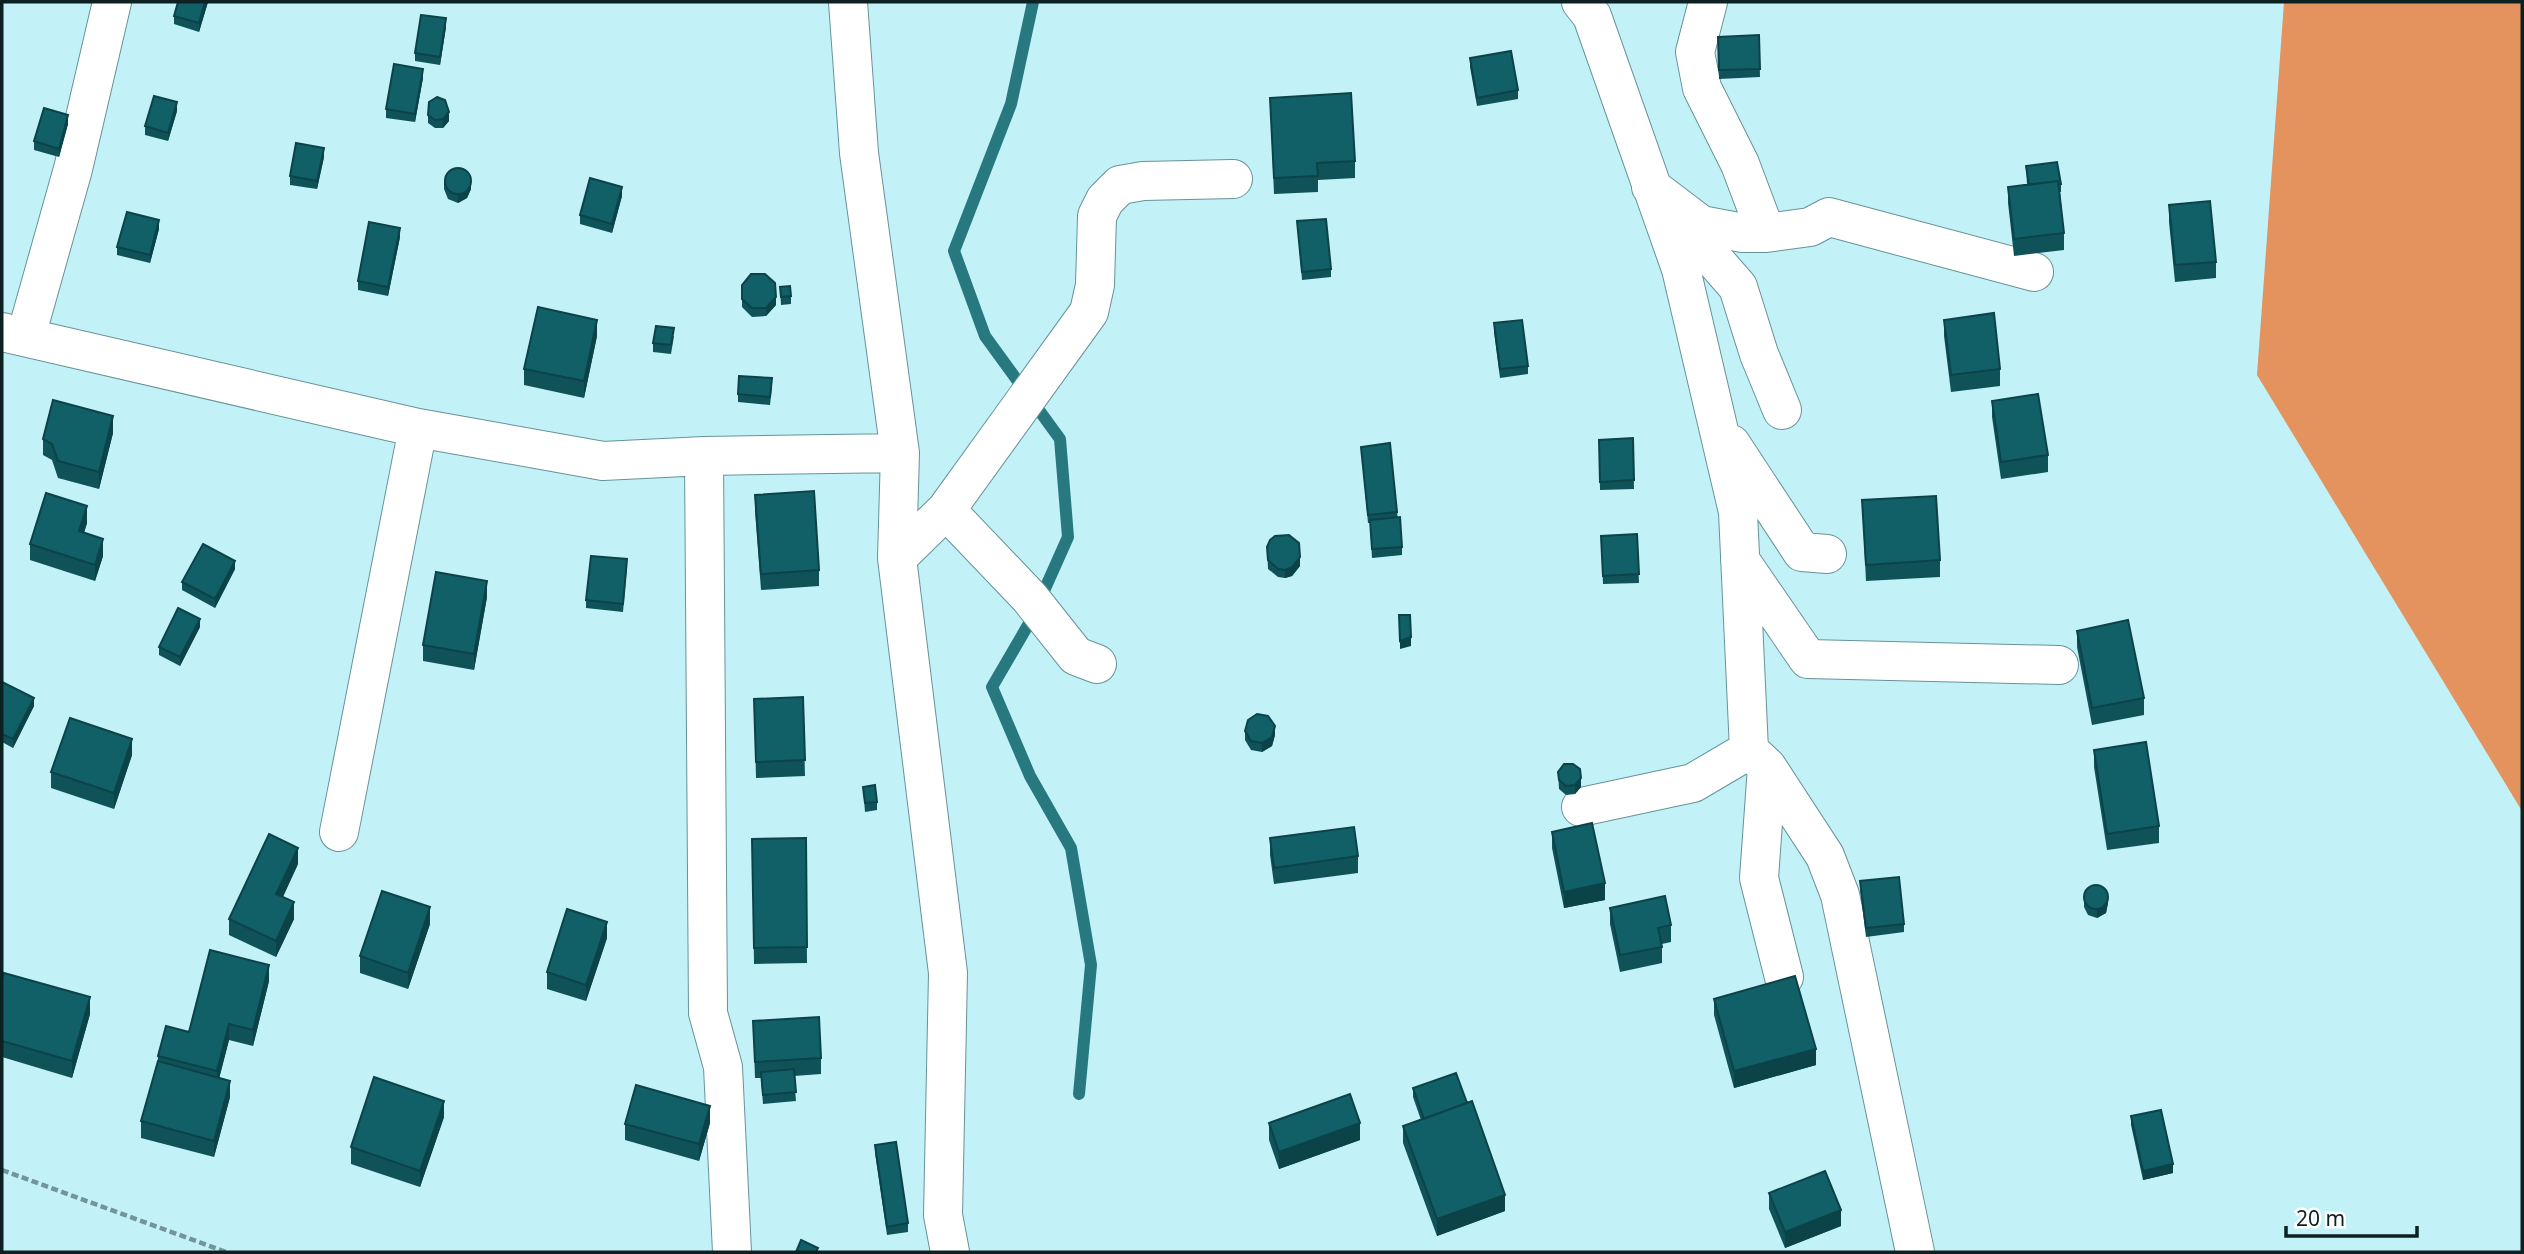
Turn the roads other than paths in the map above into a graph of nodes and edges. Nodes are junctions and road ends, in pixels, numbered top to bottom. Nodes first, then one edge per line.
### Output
1 (112, 2) edge
2 (848, 2) edge
3 (1581, 2) edge
4 (1708, 2) edge
5 (1233, 179) dead end
6 (1651, 187) junction
7 (1766, 233) junction
8 (2034, 272) dead end
9 (14, 334) edge
10 (1782, 410) dead end
11 (1719, 425) junction
12 (418, 428) junction
13 (900, 453) junction
14 (704, 456) junction
15 (946, 510) junction
16 (1827, 554) dead end
17 (897, 558) junction
18 (1740, 560) junction
19 (1097, 664) dead end
20 (2059, 665) dead end
21 (1758, 758) junction
22 (1581, 807) dead end
23 (340, 832) dead end
24 (1784, 977) edge
25 (732, 1252) edge
26 (950, 1252) edge
27 (1915, 1252) edge

1 - 9 street
2 - 13 street
3 - 6 street
4 - 7 street
5 - 15 street
6 - 7 street
6 - 10 street
6 - 11 street
7 - 8 street
9 - 12 street
11 - 16 street
11 - 18 street
12 - 14 street
12 - 23 street
13 - 14 street
13 - 17 street
14 - 25 street
15 - 17 street
15 - 19 street
17 - 26 street
18 - 20 street
18 - 21 street
21 - 22 street
21 - 24 street
21 - 27 street

